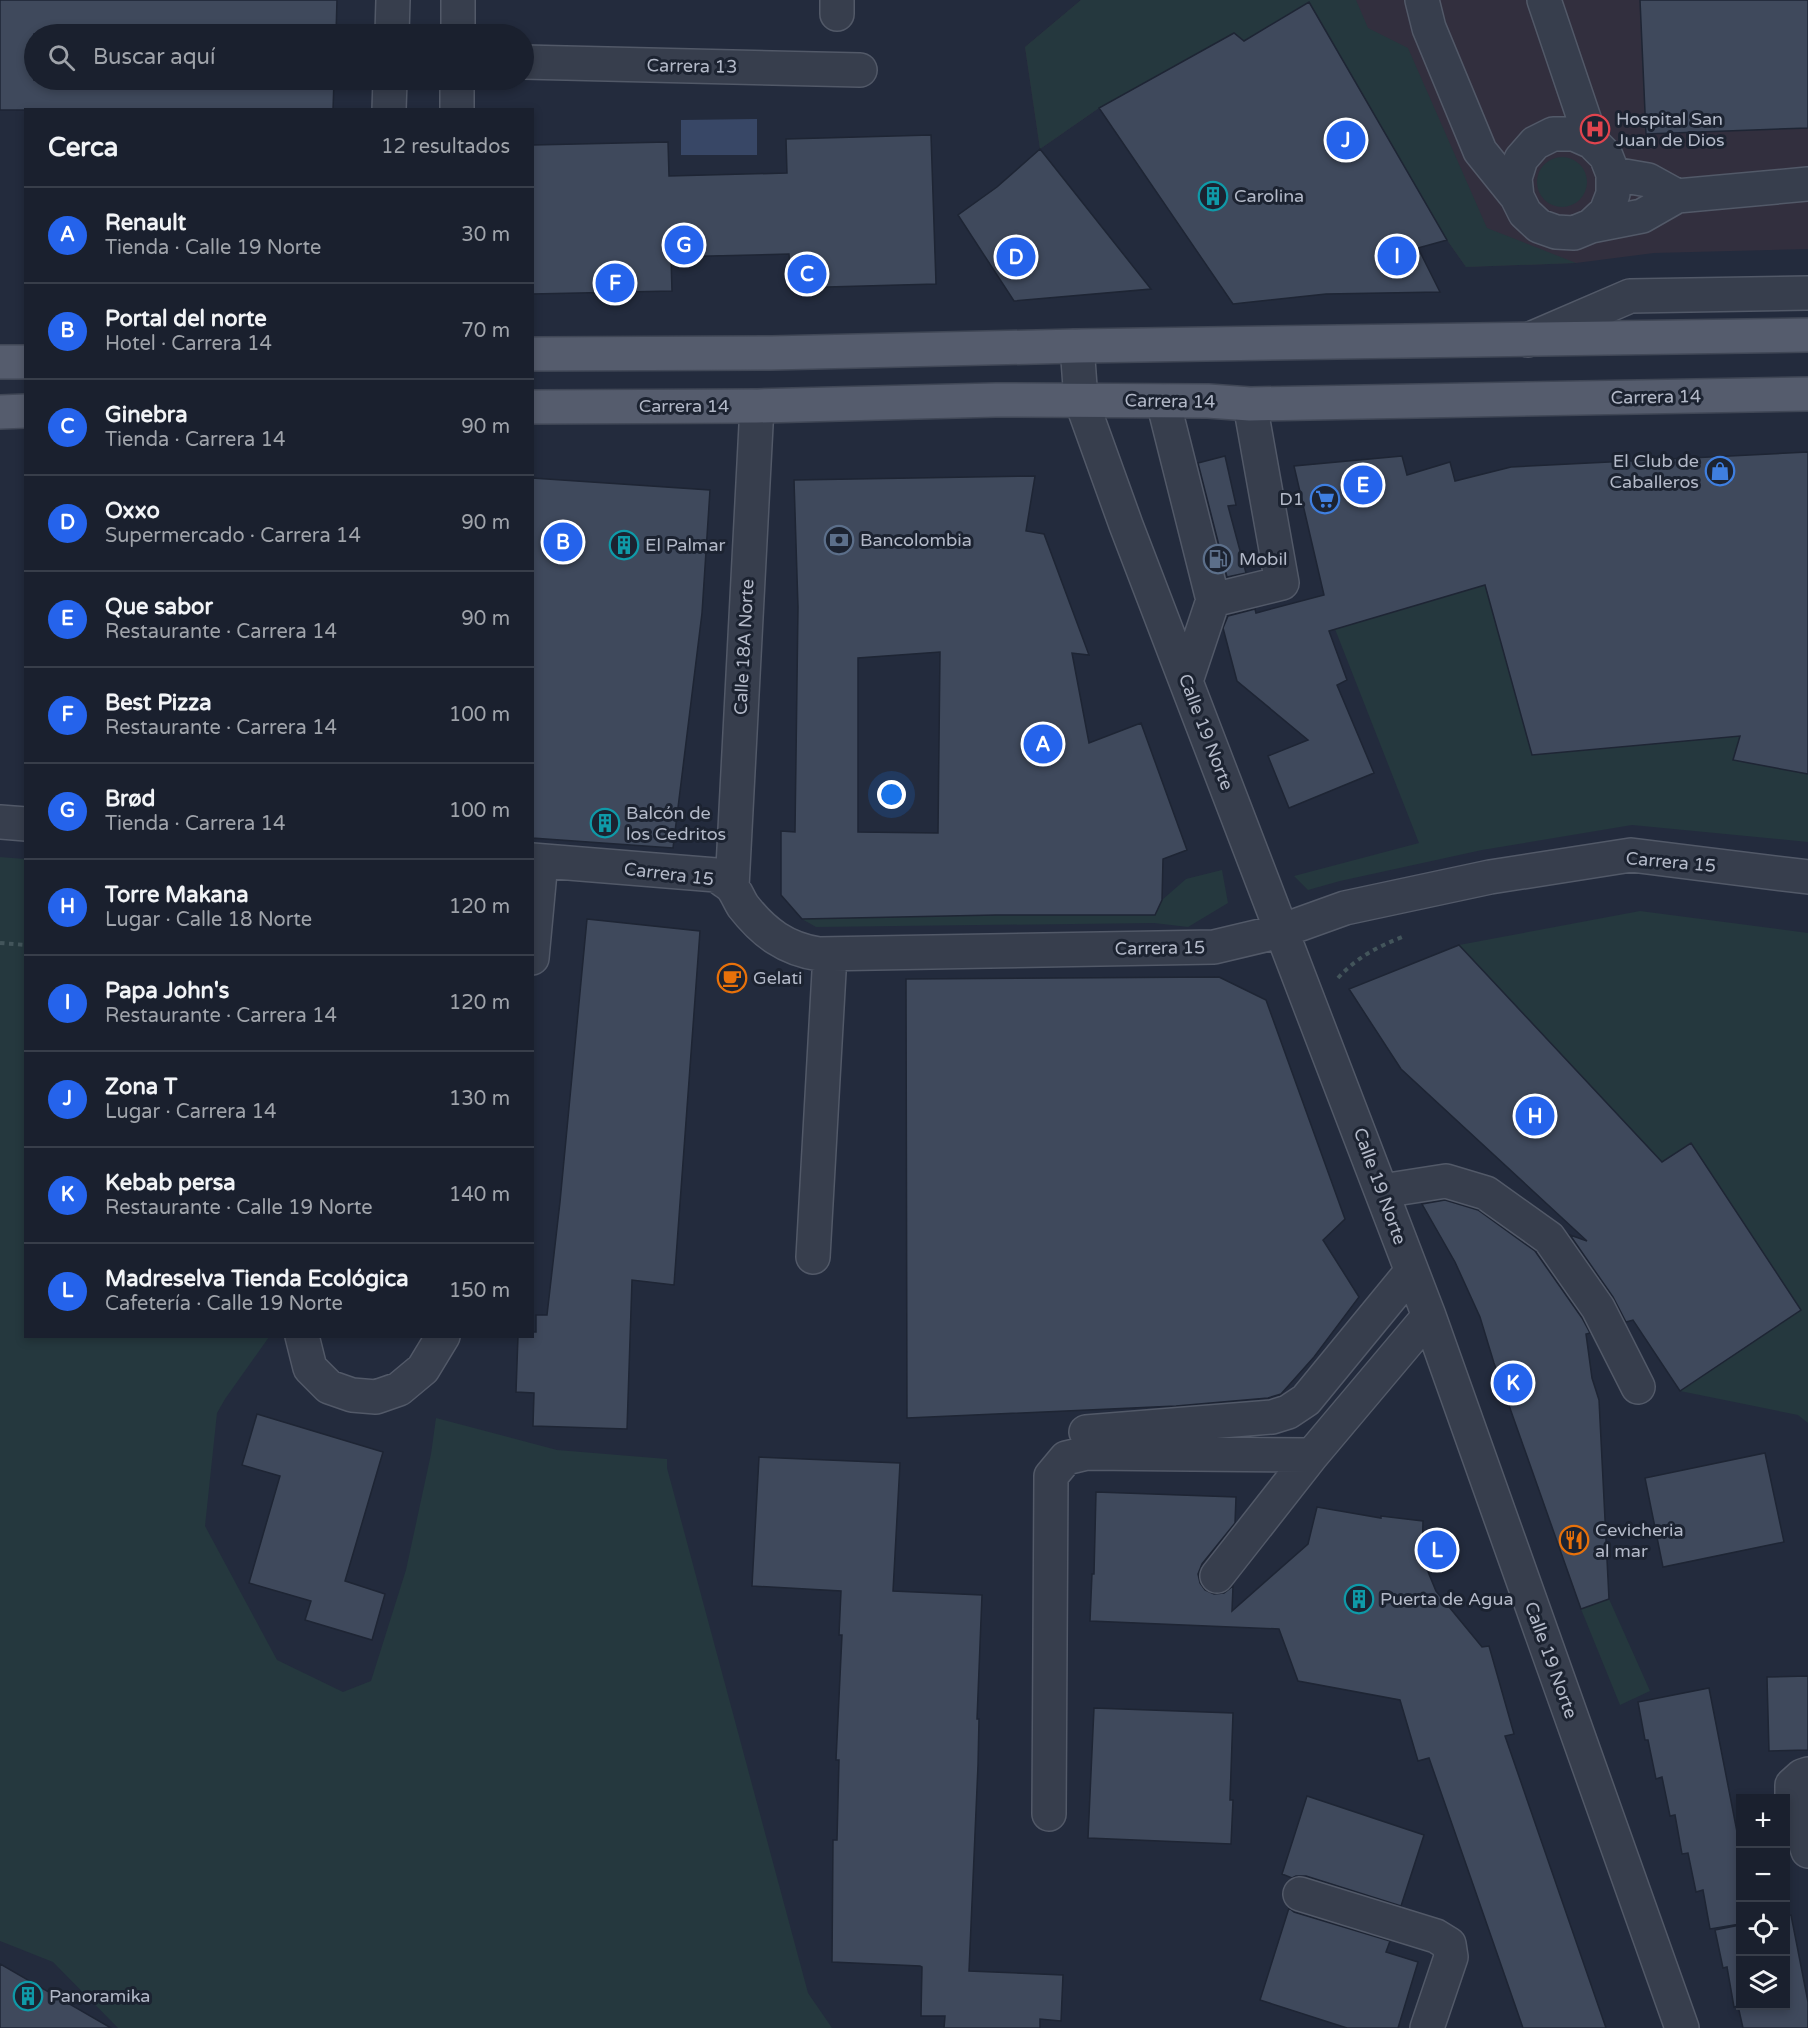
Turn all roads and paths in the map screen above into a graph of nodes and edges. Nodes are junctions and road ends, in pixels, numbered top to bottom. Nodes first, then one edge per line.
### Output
1 (393, 0) edge
2 (458, 0) edge
3 (1422, 0) edge
4 (1544, 0) edge
5 (392, 24) edge
6 (458, 24) edge
7 (534, 62) edge
8 (860, 70) dead end
9 (390, 90) edge
10 (458, 90) edge
11 (389, 108) edge
12 (457, 108) edge
13 (1592, 142) junction
14 (1613, 174) junction
15 (1808, 184) edge
16 (1677, 196) junction
17 (1516, 197) junction
18 (1591, 226) junction
19 (1808, 293) edge
20 (1808, 335) edge
21 (1528, 340) junction
22 (1077, 346) junction
23 (534, 354) edge
24 (0, 362) edge
25 (24, 362) edge
26 (1808, 394) edge
27 (1081, 400) junction
28 (1163, 401) junction
29 (1250, 404) junction
30 (534, 406) edge
31 (757, 406) junction
32 (24, 411) edge
33 (0, 412) edge
34 (1213, 600) junction
35 (1186, 681) junction
36 (0, 822) edge
37 (24, 824) edge
38 (537, 861) edge
39 (1808, 877) edge
40 (732, 887) junction
41 (534, 919) edge
42 (1281, 931) junction
43 (1413, 934) dead end
44 (0, 943) edge
45 (24, 945) edge
46 (831, 954) junction
47 (1312, 1008) junction
48 (1382, 1191) junction
49 (813, 1257) dead end
50 (1412, 1272) junction
51 (1429, 1316) junction
52 (302, 1338) edge
53 (442, 1338) edge
54 (1638, 1387) dead end
55 (1086, 1432) dead end
56 (1312, 1455) junction
57 (1217, 1576) dead end
58 (1808, 1774) edge
59 (1049, 1814) dead end
60 (1808, 1851) edge
61 (1300, 1894) dead end
62 (1427, 2028) edge
63 (1682, 2028) edge

1 - 5 street
2 - 6 street
3 - 17 street
4 - 13 street
7 - 8 street, Carrera 13
9 - 11 street
10 - 12 street
13 - 14 street
13 - 17 street
14 - 16 street
14 - 18 street
15 - 16 street
16 - 18 street
17 - 18 street
19 - 21 street
20 - 21 main road
21 - 22 main road
22 - 23 main road
22 - 27 street, Calle 19 Norte
24 - 25 main road
26 - 29 main road, Carrera 14
27 - 28 main road, Carrera 14
27 - 31 main road, Carrera 14
27 - 35 street, Calle 19 Norte
28 - 29 main road, Carrera 14
28 - 34 street
29 - 34 street
30 - 31 main road, Carrera 14
31 - 40 street, Calle 18A Norte
32 - 33 main road
34 - 35 street
35 - 42 street, Calle 19 Norte
36 - 37 street
38 - 40 street, Carrera 15
38 - 41 street
39 - 42 street, Carrera 15
40 - 46 street, Carrera 15
42 - 46 street, Carrera 15
42 - 47 street, Calle 19 Norte
43 - 47 path
44 - 45 path
46 - 49 street
47 - 48 street, Calle 19 Norte
48 - 50 street, Calle 19 Norte
48 - 54 street
50 - 51 street, Calle 19 Norte
50 - 55 street
51 - 56 street
51 - 63 street, Calle 19 Norte
52 - 53 street
56 - 57 street
56 - 59 street
58 - 60 street
61 - 62 street

